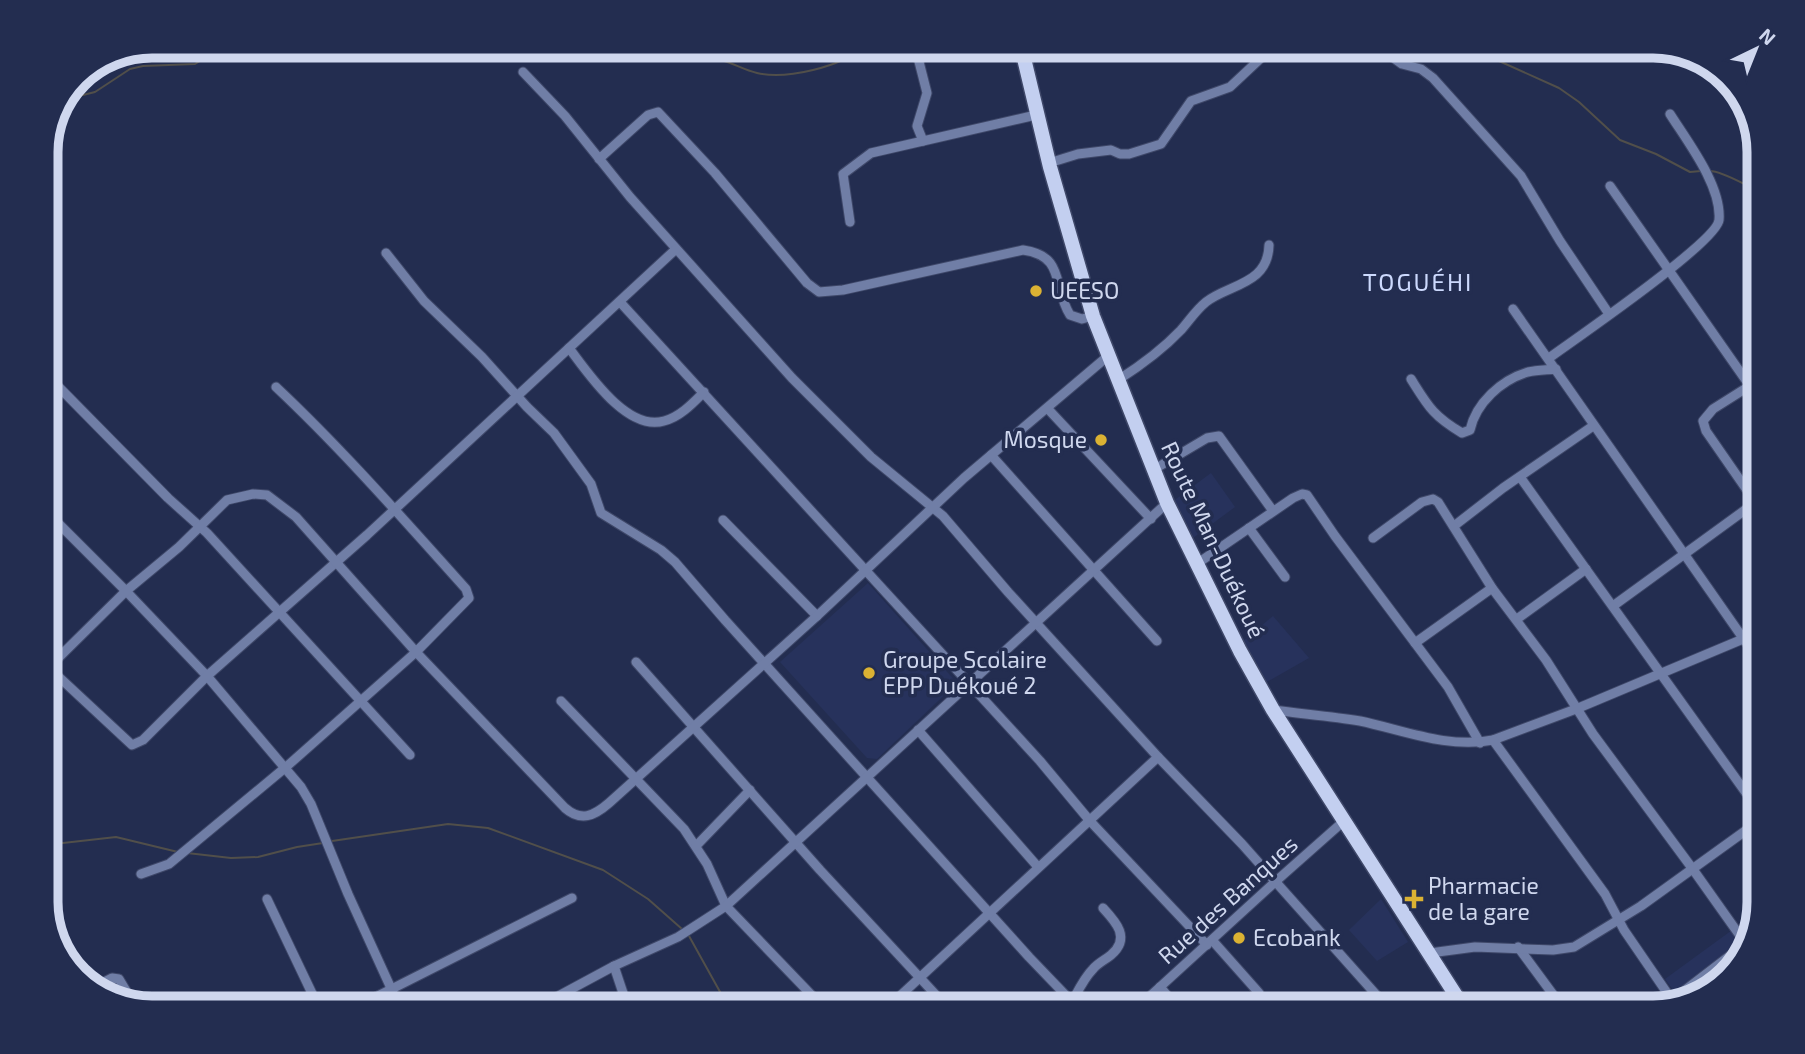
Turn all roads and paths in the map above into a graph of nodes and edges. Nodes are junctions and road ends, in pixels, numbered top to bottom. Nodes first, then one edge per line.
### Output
1 (918, 58) edge
2 (1024, 58) edge
3 (1261, 58) edge
4 (1394, 58) edge
5 (523, 72) dead end
6 (1670, 114) dead end
7 (1037, 115) junction
8 (923, 141) junction
9 (599, 159) junction
10 (1049, 163) junction
11 (1610, 186) dead end
12 (850, 222) dead end
13 (1269, 245) dead end
14 (676, 249) junction
15 (386, 253) dead end
16 (1670, 270) junction
17 (620, 302) junction
18 (1513, 309) dead end
19 (1609, 314) junction
20 (1093, 316) junction
21 (569, 348) junction
22 (1108, 356) junction
23 (1549, 358) junction
24 (1556, 369) junction
25 (1411, 379) dead end
26 (1118, 380) junction
27 (1747, 380) edge
28 (58, 386) edge
29 (276, 387) dead end
30 (1747, 388) edge
31 (704, 392) junction
32 (516, 396) junction
33 (1048, 409) junction
34 (1594, 426) junction
35 (991, 455) junction
36 (1153, 470) junction
37 (1520, 477) junction
38 (1747, 489) edge
39 (1167, 503) junction
40 (933, 506) junction
41 (393, 510) junction
42 (1273, 511) junction
43 (1747, 512) edge
44 (1151, 519) junction
45 (723, 520) dead end
46 (58, 523) edge
47 (1454, 526) junction
48 (199, 527) junction
49 (1249, 528) junction
50 (1373, 538) dead end
51 (1684, 553) junction
52 (336, 561) junction
53 (1198, 563) junction
54 (1586, 569) junction
55 (1093, 570) junction
56 (865, 571) junction
57 (1285, 577) dead end
58 (1492, 588) junction
59 (126, 591) junction
60 (1613, 606) junction
61 (278, 613) junction
62 (817, 616) junction
63 (1517, 619) junction
64 (1035, 621) junction
65 (1747, 638) edge
66 (1742, 639) junction
67 (1157, 641) dead end
68 (1415, 643) junction
69 (1747, 646) edge
70 (416, 652) junction
71 (58, 656) edge
72 (636, 662) dead end
73 (765, 663) junction
74 (1661, 674) junction
75 (207, 676) junction
76 (58, 677) edge
77 (968, 683) junction
78 (561, 701) dead end
79 (360, 702) junction
80 (1576, 709) junction
81 (1273, 710) junction
82 (694, 727) junction
83 (918, 730) junction
84 (1493, 740) junction
85 (1480, 743) junction
86 (410, 755) dead end
87 (1158, 757) junction
88 (286, 767) junction
89 (868, 777) junction
90 (635, 780) junction
91 (750, 790) junction
92 (1747, 794) edge
93 (1345, 820) junction
94 (1090, 821) junction
95 (1747, 829) edge
96 (796, 842) junction
97 (696, 846) junction
98 (1038, 867) junction
99 (1692, 868) junction
100 (141, 874) dead end
101 (1275, 882) junction
102 (572, 898) dead end
103 (267, 899) dead end
104 (726, 906) junction
105 (1103, 908) dead end
106 (990, 914) junction
107 (1619, 919) junction
108 (1740, 938) edge
109 (1210, 942) junction
110 (1518, 947) junction
111 (1430, 953) junction
112 (1728, 960) edge
113 (614, 966) junction
114 (921, 978) junction
115 (103, 983) edge
116 (1160, 987) junction
117 (1691, 988) edge
118 (391, 990) junction
119 (127, 993) edge
120 (1259, 993) dead end
121 (1668, 995) edge
122 (313, 996) edge
123 (379, 996) edge
124 (394, 996) edge
125 (565, 996) edge
126 (624, 996) edge
127 (812, 996) edge
128 (901, 996) edge
129 (937, 996) edge
130 (1067, 996) edge
131 (1080, 996) edge
132 (1151, 996) edge
133 (1167, 996) edge
134 (1376, 996) edge
135 (1456, 996) edge
136 (1554, 996) edge

1 - 8 street
2 - 7 main road, Route Man-Duékoué
3 - 10 street
4 - 19 street
5 - 9 street
6 - 16 street
7 - 8 street
7 - 10 main road, Route Man-Duékoué
8 - 12 street
9 - 14 street
9 - 20 street
10 - 20 main road, Route Man-Duékoué
11 - 16 street
13 - 26 street
14 - 17 street
14 - 40 street
15 - 32 street
16 - 19 street
16 - 27 street
17 - 21 street
17 - 31 street
18 - 23 street
19 - 23 street
20 - 22 main road, Route Man-Duékoué
21 - 31 street
21 - 32 street
22 - 26 main road, Route Man-Duékoué
22 - 33 street
23 - 24 street
24 - 25 street
24 - 34 street
26 - 36 main road, Route Man-Duékoué
28 - 48 street
29 - 41 street
30 - 38 street
31 - 56 street
32 - 41 street
32 - 73 street
33 - 35 street
33 - 44 street
34 - 37 street
34 - 51 street
35 - 40 street
35 - 55 street
36 - 39 main road, Route Man-Duékoué
36 - 42 street
37 - 47 street
37 - 54 street
39 - 44 street
39 - 53 main road, Route Man-Duékoué
40 - 56 street
40 - 64 street
41 - 52 street
41 - 70 street
42 - 49 street
42 - 68 street
43 - 51 street
44 - 55 street
45 - 62 street
46 - 59 street
47 - 50 street
47 - 58 street
48 - 52 street
48 - 59 street
48 - 61 street
49 - 53 street
49 - 57 street
51 - 60 street
51 - 66 street
52 - 61 street
52 - 70 street
53 - 81 main road, Route Man-Duékoué
54 - 60 street
54 - 63 street
55 - 64 street
55 - 67 street
56 - 62 street
56 - 77 street
58 - 63 street
58 - 68 street
59 - 71 street
59 - 75 street
60 - 74 street
61 - 75 street
61 - 79 street
62 - 73 street
63 - 80 street
64 - 77 street
64 - 87 street
65 - 66 street
66 - 69 street
66 - 74 street
68 - 85 street
70 - 79 street
70 - 90 street
72 - 82 street
73 - 82 street
73 - 89 street
74 - 80 street
74 - 92 street
75 - 76 street
75 - 88 street
77 - 83 street
77 - 94 street
78 - 90 street
79 - 86 street
79 - 88 street
80 - 84 street
80 - 99 street
81 - 85 street
81 - 93 main road, Route Man-Duékoué
82 - 90 street
82 - 91 street
83 - 89 street
83 - 98 street
84 - 85 street
84 - 107 street
87 - 94 street
87 - 101 street
88 - 100 street
88 - 118 street
89 - 96 street
89 - 106 street
90 - 97 street
91 - 96 street
91 - 97 street
93 - 101 street, Rue des Banques
93 - 111 main road, Route Man-Duékoué
94 - 98 street
94 - 109 street
95 - 99 street
96 - 104 street
96 - 114 street
97 - 104 street
98 - 106 street
99 - 107 street
99 - 108 street
101 - 109 street, Rue des Banques
101 - 134 street
102 - 118 street
103 - 122 street
104 - 113 street
104 - 127 street
105 - 131 street
106 - 114 street
106 - 130 street
107 - 110 street
107 - 121 street
109 - 116 street, Rue des Banques
109 - 120 street
110 - 111 street
110 - 136 street
111 - 135 main road, Route Man-Duékoué
112 - 117 street
113 - 125 street
113 - 126 street
114 - 128 street
114 - 129 street
115 - 119 street
116 - 132 street, Rue des Banques
116 - 133 street
118 - 123 street
118 - 124 street

